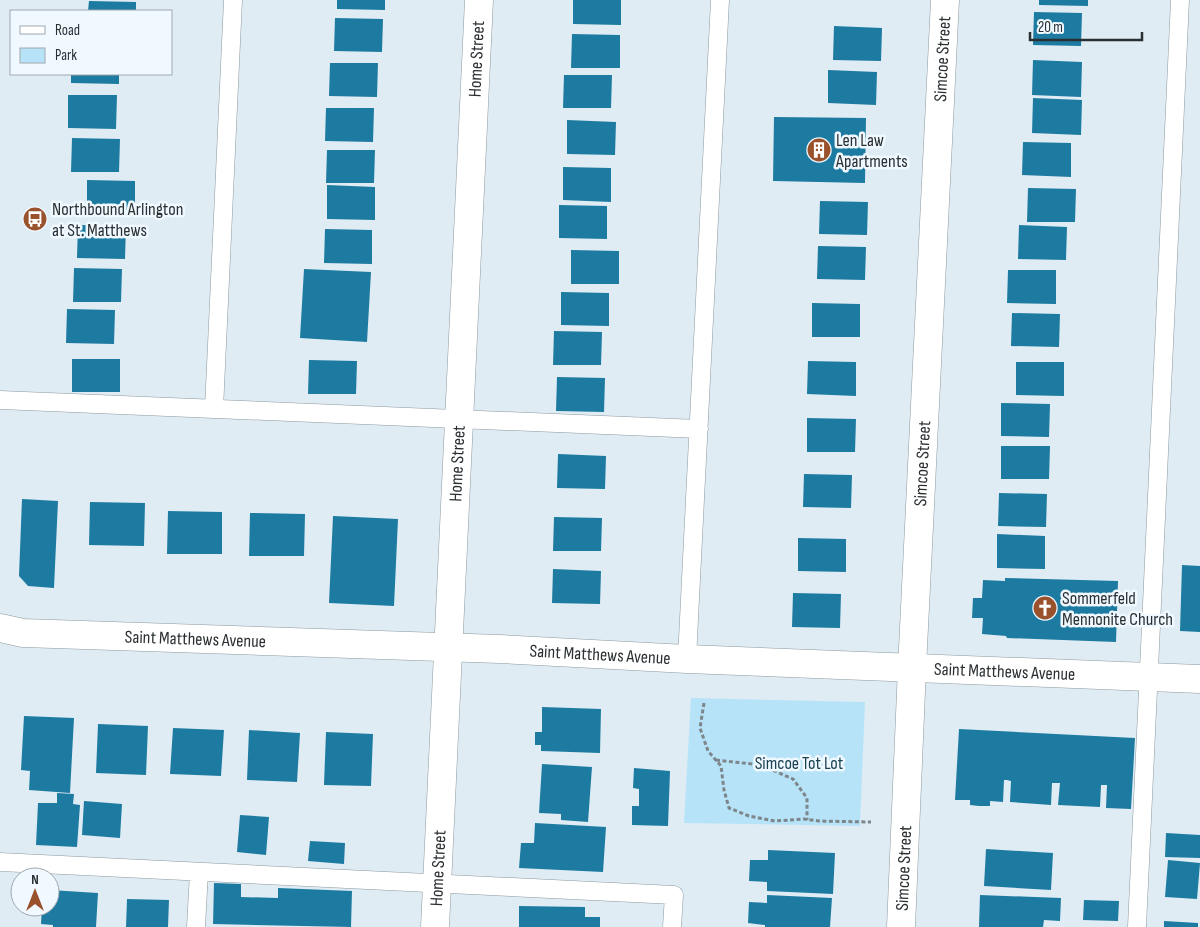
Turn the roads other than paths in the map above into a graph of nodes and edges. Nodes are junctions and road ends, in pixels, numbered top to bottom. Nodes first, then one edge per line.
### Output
1 (233, 0) edge
2 (479, 0) edge
3 (720, 0) edge
4 (945, 0) edge
5 (1180, 0) edge
6 (0, 400) edge
7 (214, 409) junction
8 (459, 419) junction
9 (699, 429) junction
10 (0, 628) edge
11 (448, 648) junction
12 (688, 659) junction
13 (912, 668) junction
14 (1148, 677) junction
15 (1200, 679) edge
16 (0, 862) edge
17 (199, 872) junction
18 (437, 883) junction
19 (196, 927) edge
20 (435, 927) edge
21 (672, 927) edge
22 (901, 927) edge
23 (1137, 927) edge

1 - 7 lane
2 - 8 street, Home Street
3 - 9 lane
4 - 13 street, Simcoe Street
5 - 14 lane
6 - 7 lane
7 - 8 lane
8 - 9 lane
8 - 11 street, Home Street
9 - 12 lane
10 - 11 street, Saint Matthews Avenue
11 - 12 street, Saint Matthews Avenue
11 - 18 street, Home Street
12 - 13 street, Saint Matthews Avenue
13 - 14 street, Saint Matthews Avenue
13 - 22 street, Simcoe Street
14 - 15 street, Saint Matthews Avenue
14 - 23 lane
16 - 17 lane
17 - 18 lane
17 - 19 lane
18 - 20 street, Home Street
18 - 21 lane

